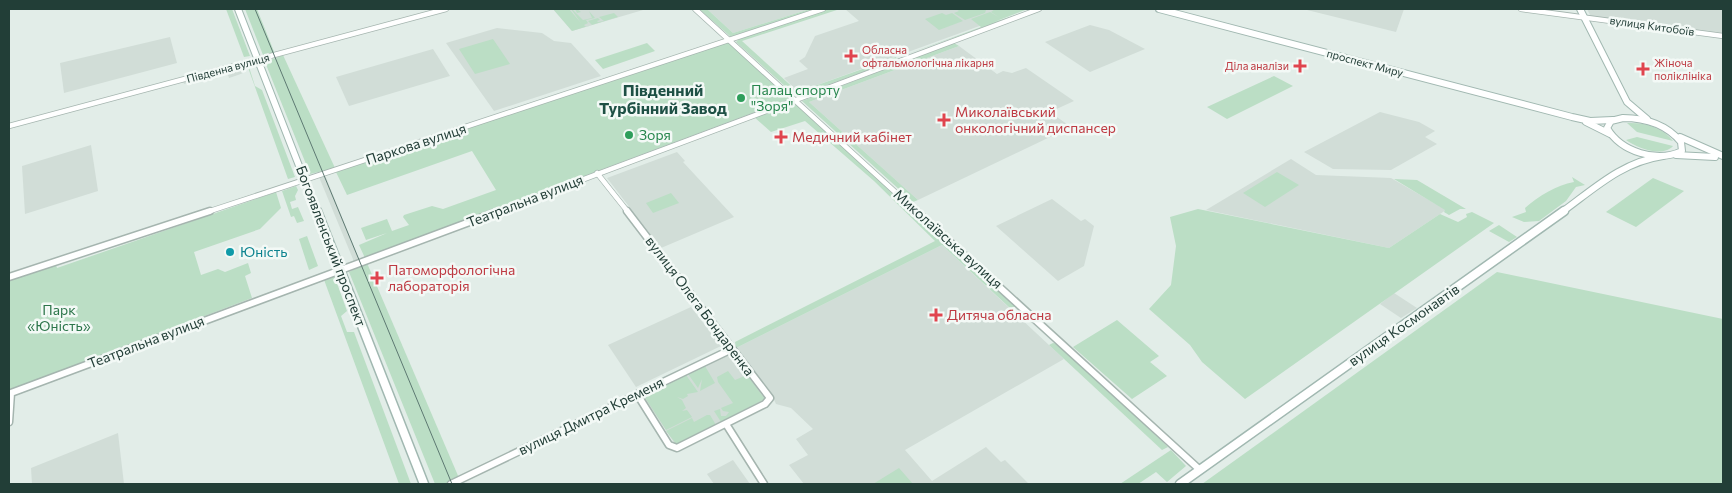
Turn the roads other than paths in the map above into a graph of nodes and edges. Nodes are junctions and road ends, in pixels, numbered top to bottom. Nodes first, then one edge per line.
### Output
1 (238, 9) edge
2 (446, 9) edge
3 (695, 9) edge
4 (823, 9) edge
5 (1039, 9) edge
6 (1159, 9) edge
7 (1521, 9) edge
8 (1580, 9) edge
9 (1584, 17) junction
10 (1723, 36) edge
11 (729, 40) junction
12 (258, 59) junction
13 (796, 100) junction
14 (1627, 102) junction
15 (1572, 117) junction
16 (1615, 119) junction
17 (1652, 122) junction
18 (9, 126) edge
19 (1674, 133) junction
20 (1610, 134) junction
21 (1621, 143) junction
22 (1674, 155) junction
23 (1663, 156) junction
24 (1723, 157) edge
25 (1628, 165) junction
26 (597, 173) junction
27 (305, 180) junction
28 (340, 269) junction
29 (9, 277) edge
30 (732, 349) junction
31 (637, 394) junction
32 (9, 422) edge
33 (726, 424) junction
34 (1200, 470) junction
35 (424, 484) edge
36 (451, 484) edge
37 (764, 484) edge
38 (1180, 484) edge

1 - 12 main road, Богоявленський проспект
2 - 12 street, Південна вулиця
3 - 11 street, Миколаївська вулиця
4 - 11 street, Паркова вулиця
5 - 13 street, Театральна вулиця
6 - 15 main road, проспект Миру
7 - 9 street, вулиця Китобоїв
8 - 9 main road
9 - 10 street, вулиця Китобоїв
9 - 14 main road
11 - 13 street, Миколаївська вулиця
11 - 27 street, Паркова вулиця
12 - 18 street, Південна вулиця
12 - 27 main road, Богоявленський проспект
13 - 26 street, Театральна вулиця
13 - 34 street, Миколаївська вулиця
14 - 16 main road
14 - 17 main road
15 - 16 main road, проспект Миру
15 - 20 main road, проспект Миру
16 - 17 main road, проспект Миру
16 - 20 main road
17 - 19 main road
19 - 22 main road
19 - 24 main road
20 - 21 main road, проспект Миру
21 - 23 main road, проспект Миру
21 - 25 main road
22 - 23 main road
22 - 24 main road
23 - 25 main road, вулиця Космонавтів
25 - 34 main road, вулиця Космонавтів
26 - 28 street, Театральна вулиця
26 - 30 street, вулиця Олега Бондаренка
27 - 28 main road, Богоявленський проспект
27 - 29 street, Паркова вулиця
28 - 32 street, Театральна вулиця
28 - 35 main road, Богоявленський проспект
30 - 31 street, вулиця Дмитра Кременя
30 - 33 street, вулиця Олега Бондаренка
31 - 33 street, вулиця Олега Бондаренка
31 - 36 street, вулиця Дмитра Кременя
33 - 37 street
34 - 38 main road, вулиця Космонавтів

